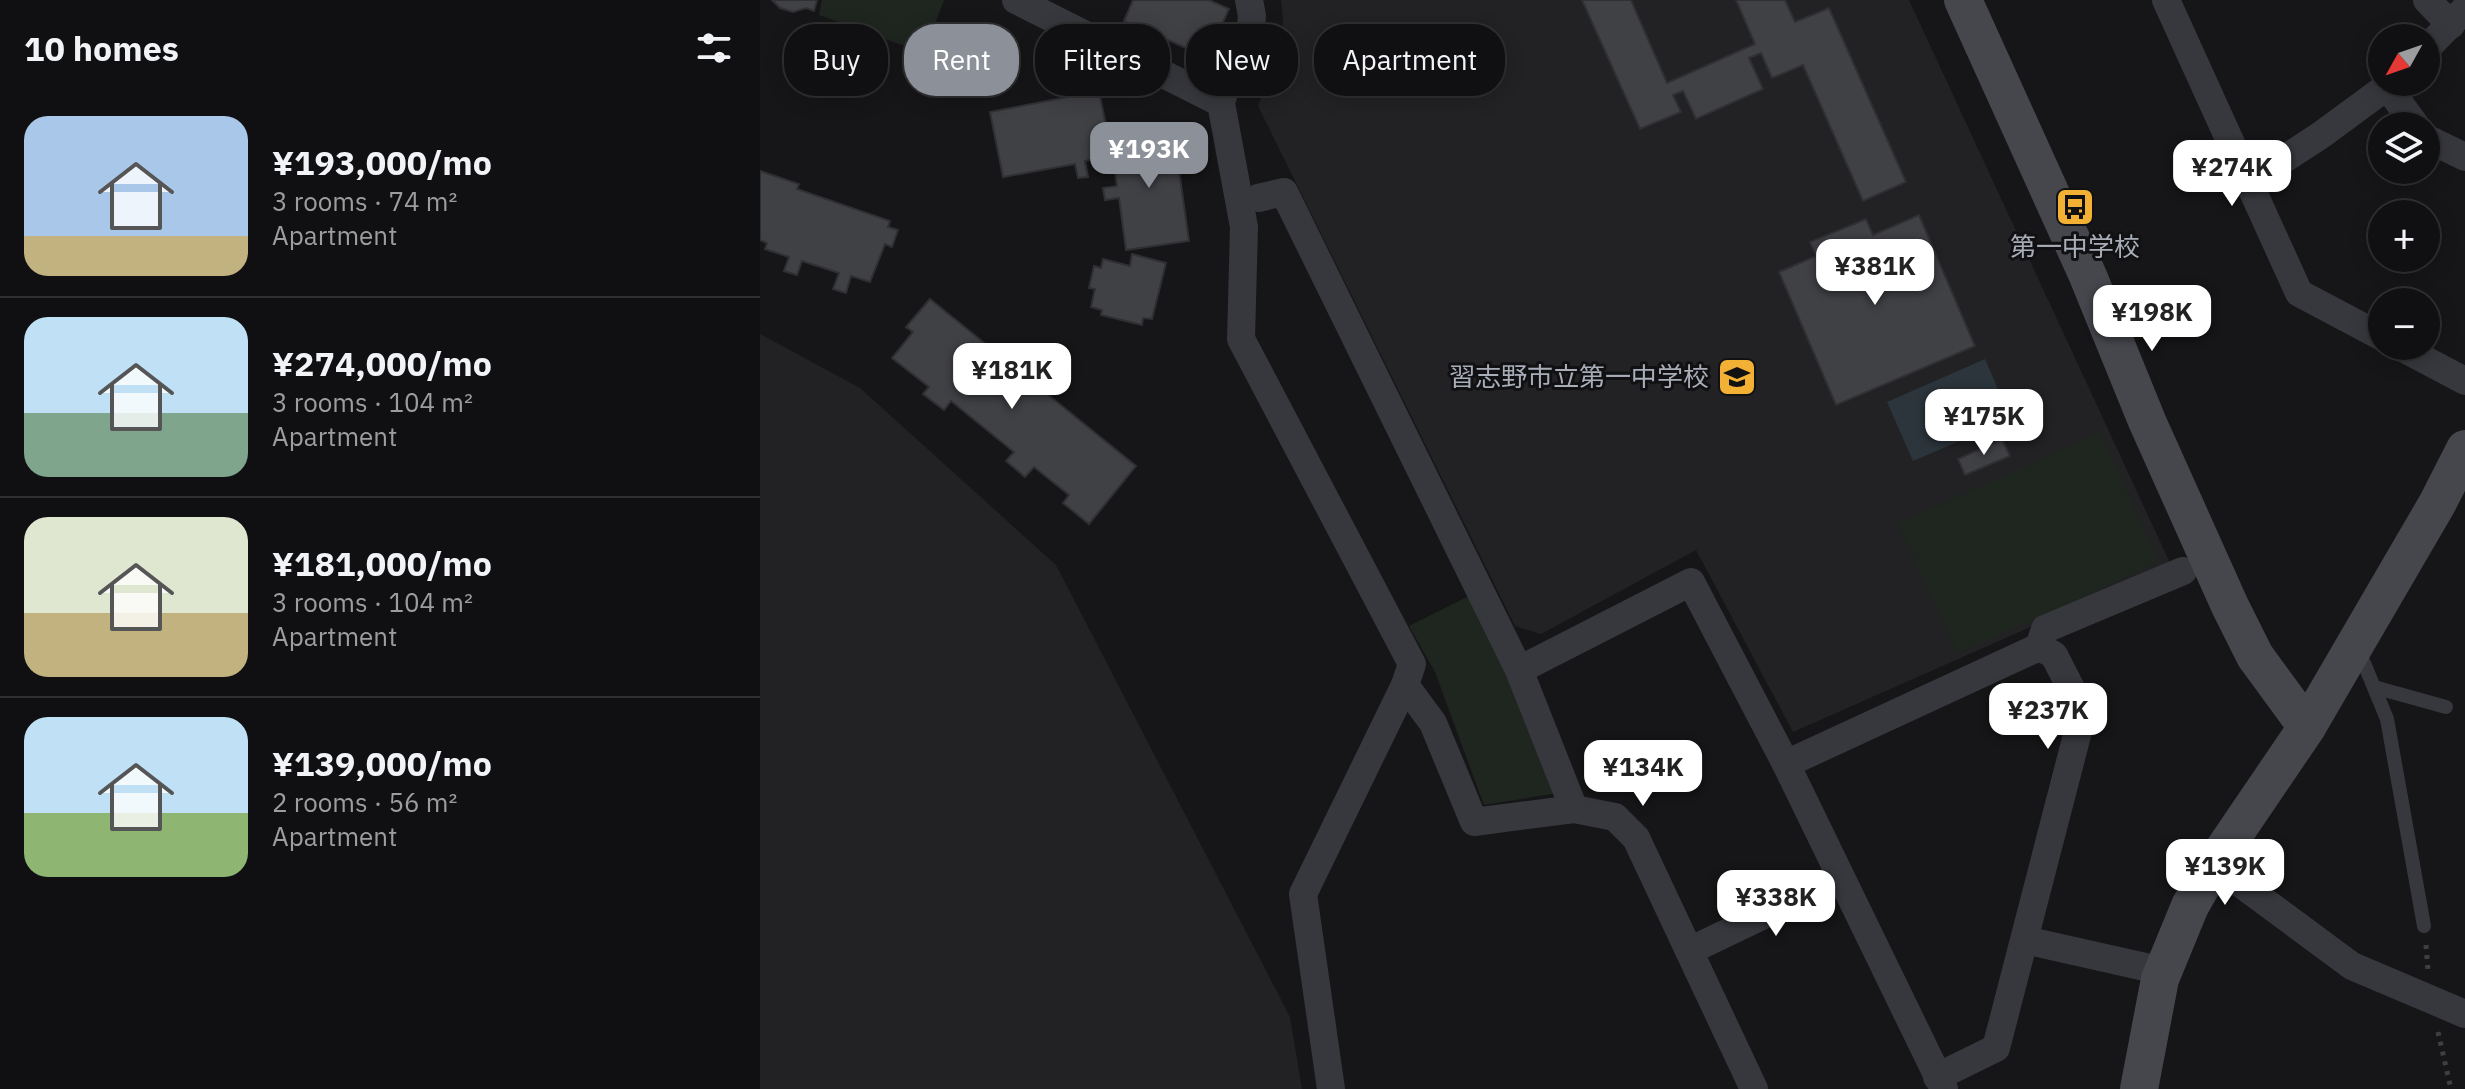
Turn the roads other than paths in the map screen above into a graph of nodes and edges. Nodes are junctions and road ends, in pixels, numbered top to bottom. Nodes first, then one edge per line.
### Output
1 (1016, 0) edge
2 (1249, 0) edge
3 (1963, 0) edge
4 (2166, 0) edge
5 (2427, 0) edge
6 (2458, 17) edge
7 (2440, 35) edge
8 (2374, 96) edge
9 (1221, 103) junction
10 (2440, 145) edge
11 (2465, 157) edge
12 (2249, 182) junction
13 (1258, 198) dead end
14 (2368, 330) edge
15 (2425, 360) edge
16 (2465, 381) edge
17 (2465, 449) edge
18 (2183, 571) dead end
19 (2356, 643) junction
20 (2039, 647) junction
21 (1519, 670) junction
22 (1405, 685) junction
23 (2374, 687) junction
24 (2446, 707) dead end
25 (2307, 727) junction
26 (1786, 764) junction
27 (1574, 809) junction
28 (2214, 864) junction
29 (1841, 878) junction
30 (2424, 926) road end
31 (2025, 940) junction
32 (1689, 951) junction
33 (2163, 971) junction
34 (2430, 998) junction
35 (2465, 998) edge
36 (2465, 1014) edge
37 (1940, 1083) edge
38 (1331, 1089) edge
39 (1754, 1089) edge
40 (2139, 1089) edge

1 - 9 street
2 - 9 street
3 - 25 street
4 - 12 street
5 - 6 street
6 - 7 street
8 - 12 street
9 - 22 street
10 - 11 street
12 - 14 street
13 - 21 street
15 - 16 street
17 - 19 street
18 - 20 street
19 - 23 lane
19 - 25 street
20 - 26 street
20 - 31 street
21 - 26 street
21 - 27 street
22 - 27 street
22 - 38 street
23 - 24 lane
23 - 30 lane
25 - 28 street
26 - 29 street
27 - 32 street
28 - 33 street
28 - 34 street
29 - 32 street
29 - 37 street
31 - 33 street
31 - 37 street
32 - 39 street
33 - 40 street
34 - 35 lane
34 - 36 street

